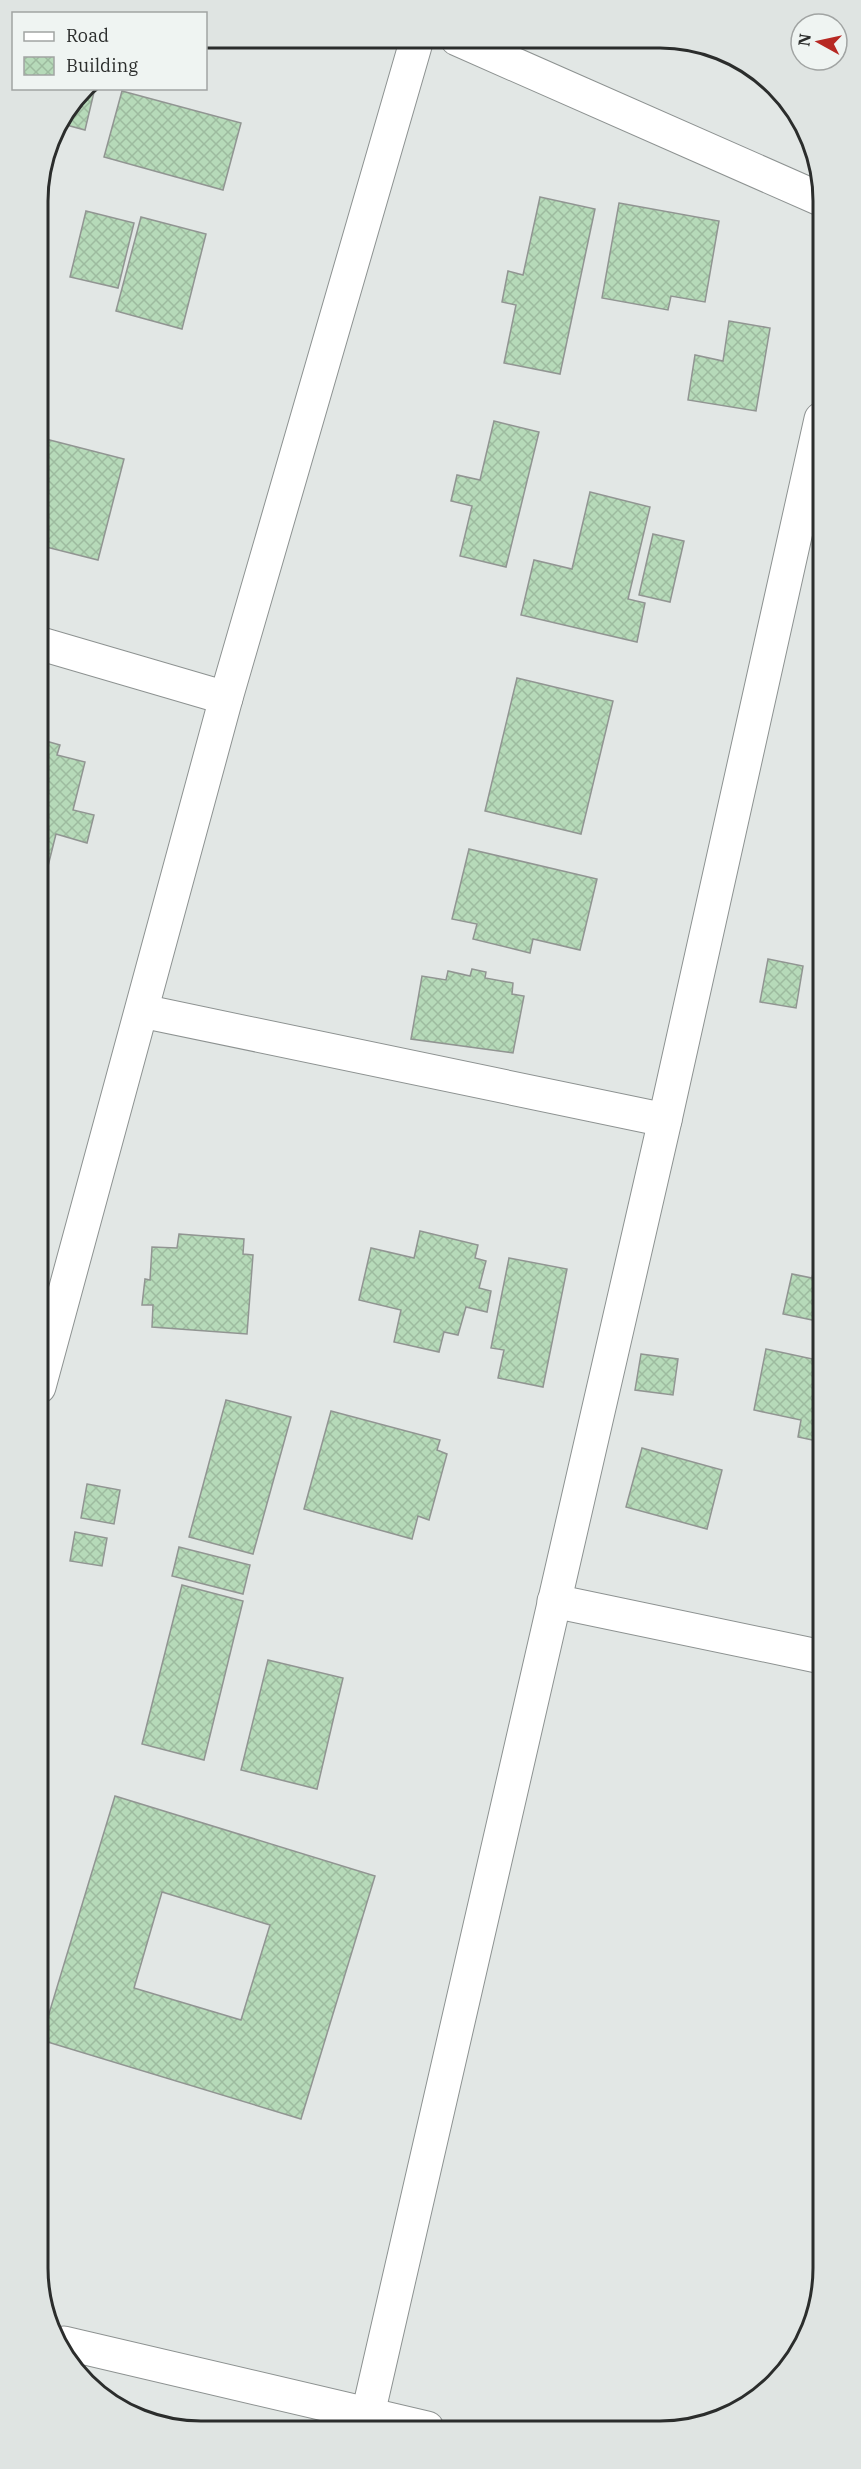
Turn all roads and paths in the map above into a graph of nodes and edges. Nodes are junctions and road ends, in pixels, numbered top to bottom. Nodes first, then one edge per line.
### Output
1 (414, 48) edge
2 (477, 48) edge
3 (813, 196) edge
4 (813, 455) edge
5 (48, 647) edge
6 (226, 698) junction
7 (142, 1011) junction
8 (666, 1120) junction
9 (48, 1353) edge
10 (554, 1601) junction
11 (813, 1655) edge
12 (69, 2344) edge
13 (368, 2414) junction
14 (398, 2421) edge

1 - 6 street
2 - 3 street
4 - 8 street
5 - 6 street
6 - 7 street
7 - 8 street
7 - 9 street
8 - 10 street
10 - 11 street
10 - 13 street
12 - 13 street
13 - 14 street

